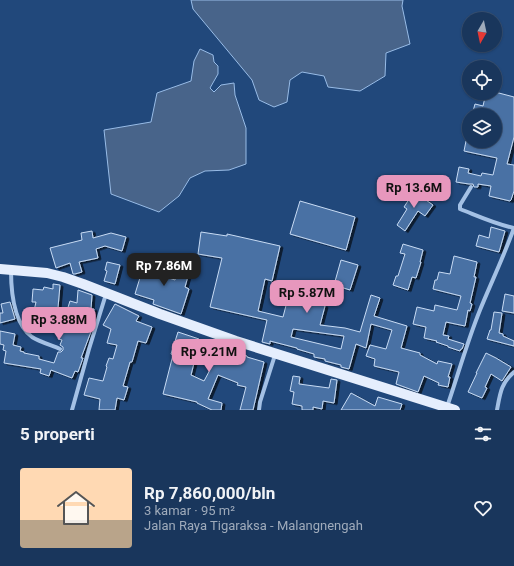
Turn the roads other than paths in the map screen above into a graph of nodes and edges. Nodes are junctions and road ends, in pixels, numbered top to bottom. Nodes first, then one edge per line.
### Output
1 (471, 187) dead end
2 (514, 228) edge
3 (0, 269) edge
4 (11, 270) junction
5 (106, 294) junction
6 (60, 349) dead end
7 (275, 354) junction
8 (514, 372) edge
9 (451, 409) edge
10 (72, 410) edge
11 (259, 410) edge
12 (497, 410) edge

1 - 2 street
2 - 9 street
3 - 4 main road
4 - 5 main road
4 - 6 street
5 - 7 main road
5 - 10 street
7 - 9 main road
7 - 11 street
8 - 12 street

